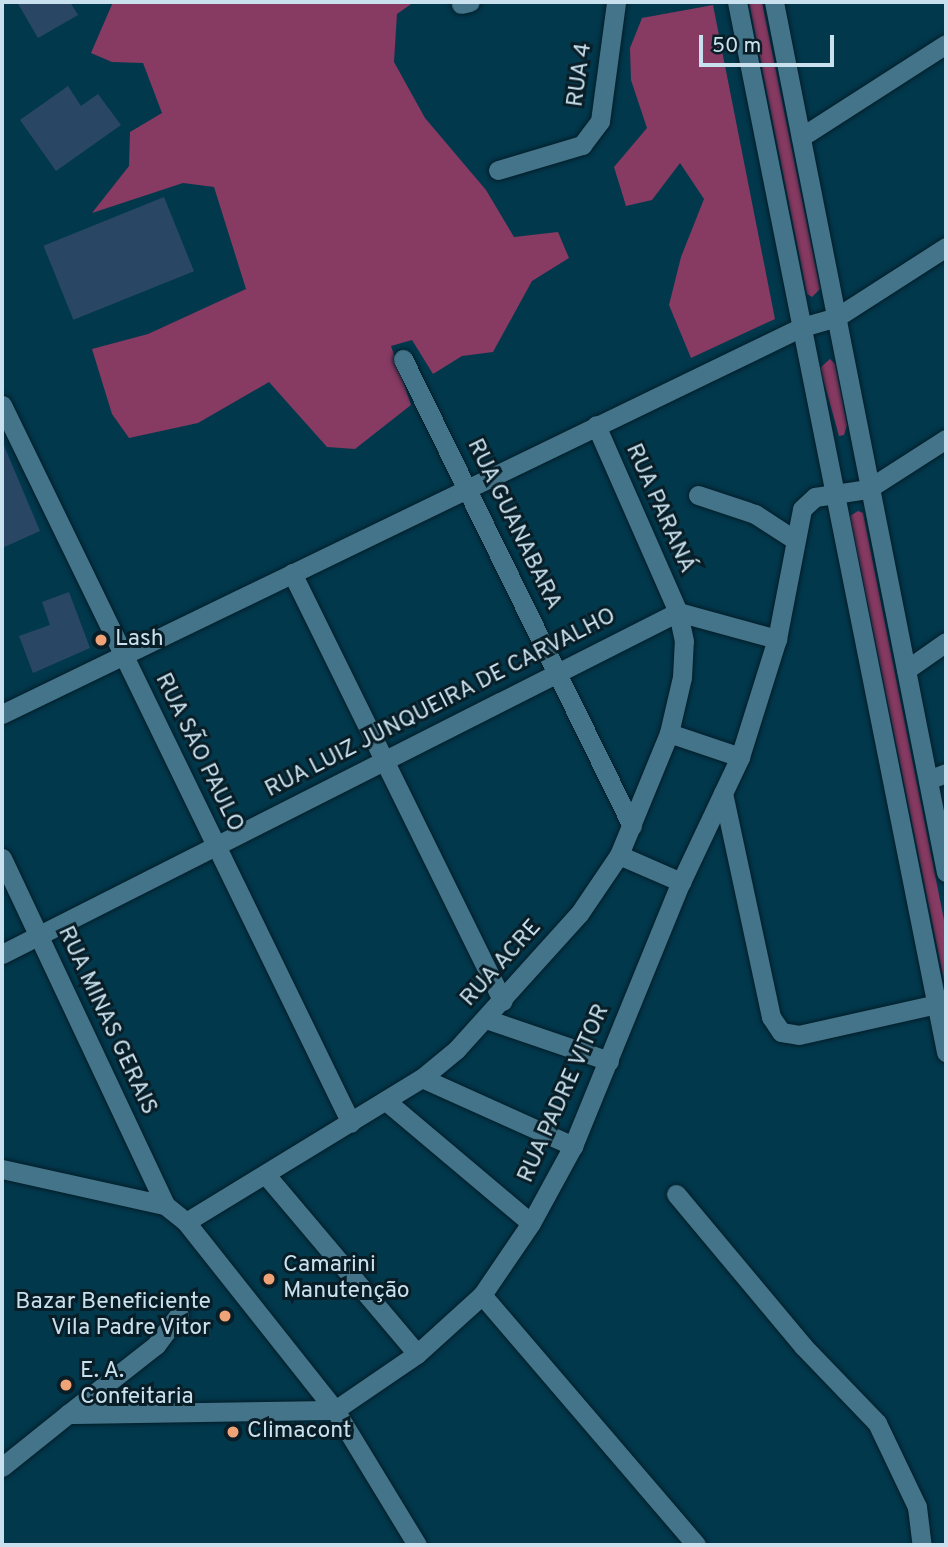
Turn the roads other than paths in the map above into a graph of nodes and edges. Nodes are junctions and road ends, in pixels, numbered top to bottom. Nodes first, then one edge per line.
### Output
1 (616, 2) edge
2 (737, 2) edge
3 (774, 2) edge
4 (946, 44) edge
5 (801, 137) junction
6 (498, 170) dead end
7 (946, 247) edge
8 (836, 317) junction
9 (802, 327) junction
10 (403, 359) dead end
11 (2, 405) edge
12 (596, 425) junction
13 (946, 439) edge
14 (468, 487) junction
15 (868, 489) junction
16 (834, 494) junction
17 (698, 495) dead end
18 (795, 540) junction
19 (292, 573) junction
20 (678, 612) junction
21 (776, 639) junction
22 (946, 642) edge
23 (123, 655) junction
24 (905, 670) junction
25 (558, 673) junction
26 (2, 714) edge
27 (669, 733) junction
28 (740, 757) junction
29 (384, 761) junction
30 (937, 776) edge
31 (723, 793) junction
32 (632, 826) junction
33 (216, 846) junction
34 (619, 855) junction
35 (2, 858) edge
36 (946, 872) edge
37 (681, 882) junction
38 (38, 936) junction
39 (2, 954) edge
40 (503, 1001) junction
41 (937, 1004) junction
42 (486, 1019) junction
43 (946, 1052) edge
44 (609, 1061) junction
45 (422, 1078) junction
46 (386, 1101) junction
47 (351, 1123) junction
48 (573, 1146) junction
49 (2, 1170) edge
50 (266, 1175) junction
51 (676, 1194) dead end
52 (165, 1205) junction
53 (186, 1222) junction
54 (531, 1223) junction
55 (482, 1295) junction
56 (178, 1315) dead end
57 (417, 1354) junction
58 (335, 1410) junction
59 (68, 1414) junction
60 (2, 1467) edge
61 (417, 1545) edge
62 (696, 1545) edge
63 (922, 1545) edge

1 - 6 street, RUA 4
2 - 9 street
3 - 5 street
4 - 5 street
5 - 8 street
7 - 8 street
8 - 9 street
8 - 15 street
9 - 12 street
9 - 16 street
10 - 14 street, RUA GUANABARA
11 - 23 street, RUA SÃO PAULO
12 - 14 street
12 - 20 street, RUA PARANÁ
13 - 15 street
14 - 19 street
14 - 25 street, RUA GUANABARA
15 - 16 street
15 - 24 street
16 - 18 street, RUA PADRE VITOR
16 - 41 street
17 - 18 street
18 - 21 street, RUA PADRE VITOR
19 - 23 street
19 - 29 street
20 - 21 street
20 - 25 street, RUA LUIZ JUNQUEIRA DE CARVALHO
20 - 27 street, RUA ACRE
21 - 28 street, RUA PADRE VITOR
22 - 24 street
23 - 26 street
23 - 33 street, RUA SÃO PAULO
24 - 30 street
25 - 29 street, RUA LUIZ JUNQUEIRA DE CARVALHO
25 - 32 street, RUA GUANABARA
27 - 28 street
27 - 32 street, RUA ACRE
28 - 31 street, RUA PADRE VITOR
29 - 33 street, RUA LUIZ JUNQUEIRA DE CARVALHO
29 - 40 street
30 - 36 street
31 - 37 street, RUA PADRE VITOR
31 - 41 street
32 - 34 street, RUA ACRE
33 - 38 street, RUA LUIZ JUNQUEIRA DE CARVALHO
33 - 47 street, RUA SÃO PAULO
34 - 37 street
34 - 40 street, RUA ACRE
35 - 38 street, RUA MINAS GERAIS
37 - 44 street, RUA PADRE VITOR
38 - 39 street, RUA LUIZ JUNQUEIRA DE CARVALHO
38 - 52 street, RUA MINAS GERAIS
40 - 42 street, RUA ACRE
41 - 43 street
42 - 44 street
42 - 45 street, RUA ACRE
44 - 48 street, RUA PADRE VITOR
45 - 46 street, RUA ACRE
45 - 48 street
46 - 47 street, RUA ACRE
46 - 54 street
47 - 50 street, RUA ACRE
48 - 54 street, RUA PADRE VITOR
49 - 52 street
50 - 53 street, RUA ACRE
50 - 57 street
51 - 63 street
52 - 53 street
53 - 58 street
54 - 55 street, RUA PADRE VITOR
55 - 57 street, RUA PADRE VITOR
55 - 62 street
56 - 59 street
57 - 58 street, RUA PADRE VITOR
58 - 59 street
58 - 61 street
59 - 60 street

